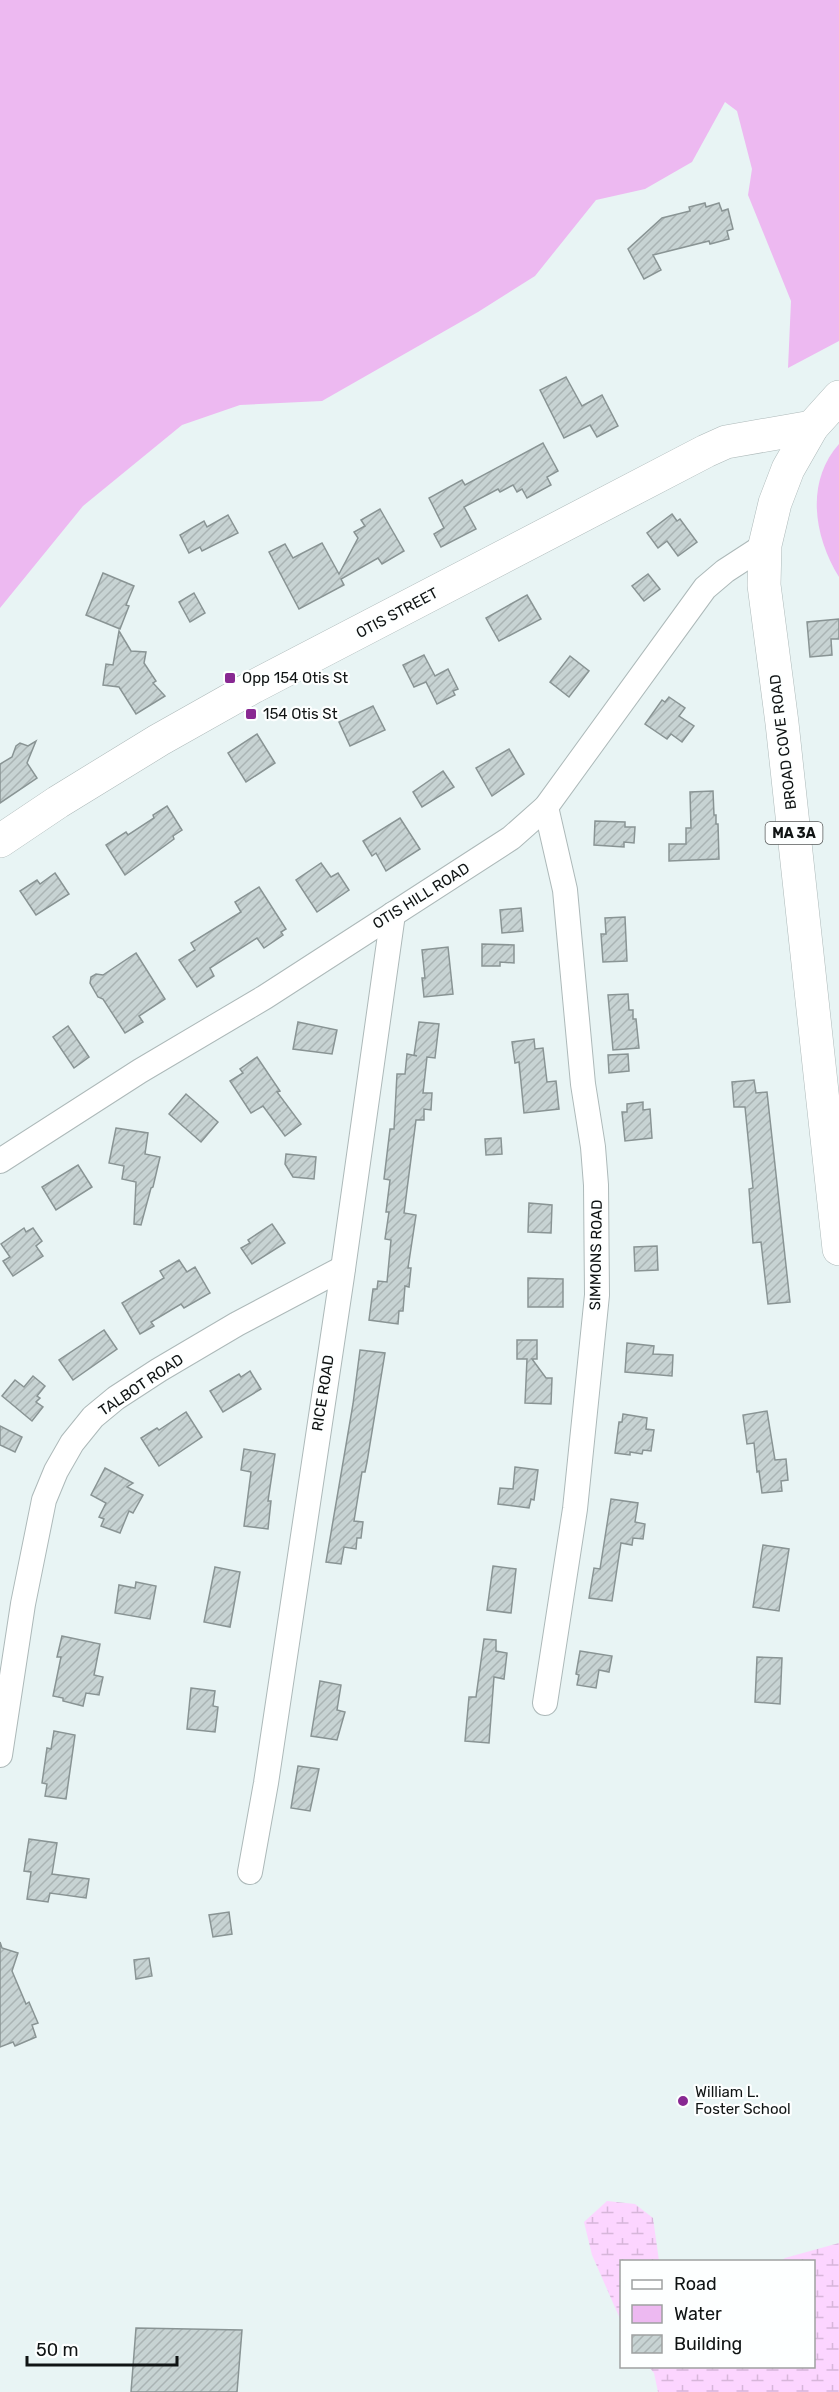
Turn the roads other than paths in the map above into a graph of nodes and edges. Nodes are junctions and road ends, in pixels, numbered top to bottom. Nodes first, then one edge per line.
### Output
1 (839, 397) edge
2 (812, 427) junction
3 (765, 545) junction
4 (546, 807) junction
5 (0, 841) edge
6 (393, 914) junction
7 (0, 1161) edge
8 (839, 1249) edge
9 (343, 1268) junction
10 (545, 1703) dead end
11 (0, 1755) edge
12 (250, 1872) dead end

1 - 2 street, BROAD COVE ROAD / MA 3A
2 - 3 street, BROAD COVE ROAD / MA 3A
2 - 5 street, OTIS STREET
3 - 4 street, OTIS HILL ROAD
3 - 8 street, BROAD COVE ROAD / MA 3A
4 - 6 street, OTIS HILL ROAD
4 - 10 street, SIMMONS ROAD
6 - 7 street, OTIS HILL ROAD
6 - 9 street, RICE ROAD
9 - 11 street, TALBOT ROAD
9 - 12 street, RICE ROAD

